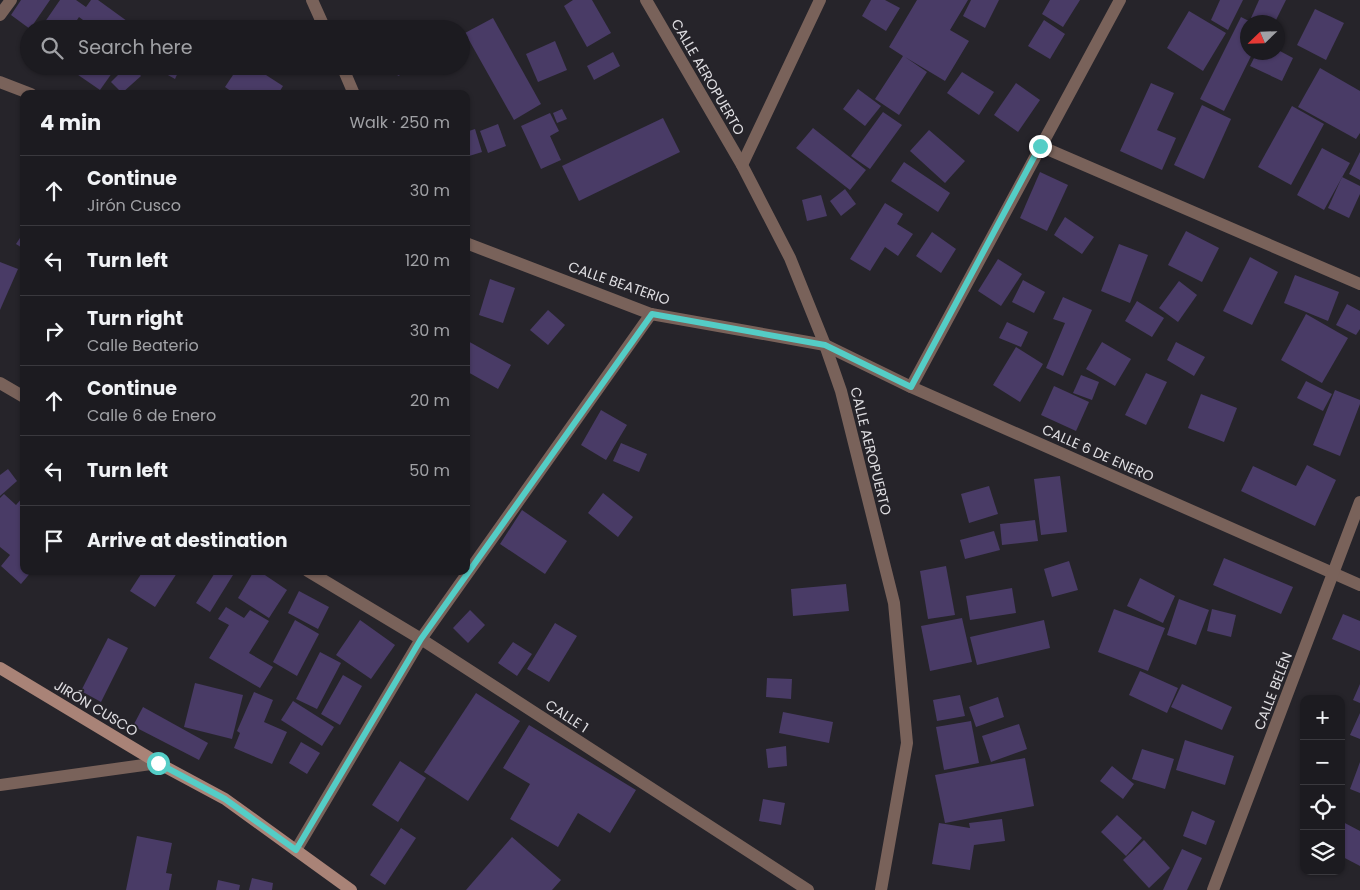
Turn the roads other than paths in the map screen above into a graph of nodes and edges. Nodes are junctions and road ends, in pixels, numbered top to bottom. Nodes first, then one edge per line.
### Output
1 (11, 0) edge
2 (312, 0) edge
3 (646, 0) edge
4 (820, 0) edge
5 (1120, 0) edge
6 (0, 15) edge
7 (321, 20) edge
8 (346, 75) edge
9 (0, 82) edge
10 (21, 90) edge
11 (352, 90) edge
12 (1040, 146) junction
13 (742, 165) junction
14 (470, 245) edge
15 (1360, 284) edge
16 (652, 314) junction
17 (825, 345) junction
18 (0, 383) edge
19 (911, 387) junction
20 (20, 395) edge
21 (1360, 502) edge
22 (470, 570) edge
23 (1333, 574) junction
24 (315, 575) edge
25 (466, 575) edge
26 (1360, 585) edge
27 (421, 639) junction
28 (0, 668) edge
29 (158, 763) junction
30 (0, 784) edge
31 (296, 850) junction
32 (351, 890) edge
33 (808, 890) edge
34 (881, 890) edge
35 (1213, 890) edge

1 - 6 street
2 - 7 street
3 - 13 street, CALLE AEROPUERTO
4 - 13 street
5 - 12 street
8 - 11 street
9 - 10 street
12 - 15 street
12 - 19 street
13 - 17 street, CALLE AEROPUERTO
14 - 16 street, CALLE BEATERIO
16 - 17 street, CALLE BEATERIO
16 - 22 street
17 - 19 street, CALLE 6 DE ENERO
17 - 34 street, CALLE AEROPUERTO
18 - 20 street
19 - 23 street, CALLE 6 DE ENERO
21 - 23 street, CALLE BELÉN
23 - 26 street, CALLE 6 DE ENERO
23 - 35 street, CALLE BELÉN
24 - 27 street, CALLE 1
25 - 27 street
27 - 31 street
27 - 33 street, CALLE 1
28 - 29 street, JIRÓN CUSCO
29 - 30 street
29 - 31 street, JIRÓN CUSCO
31 - 32 street, JIRÓN CUSCO

